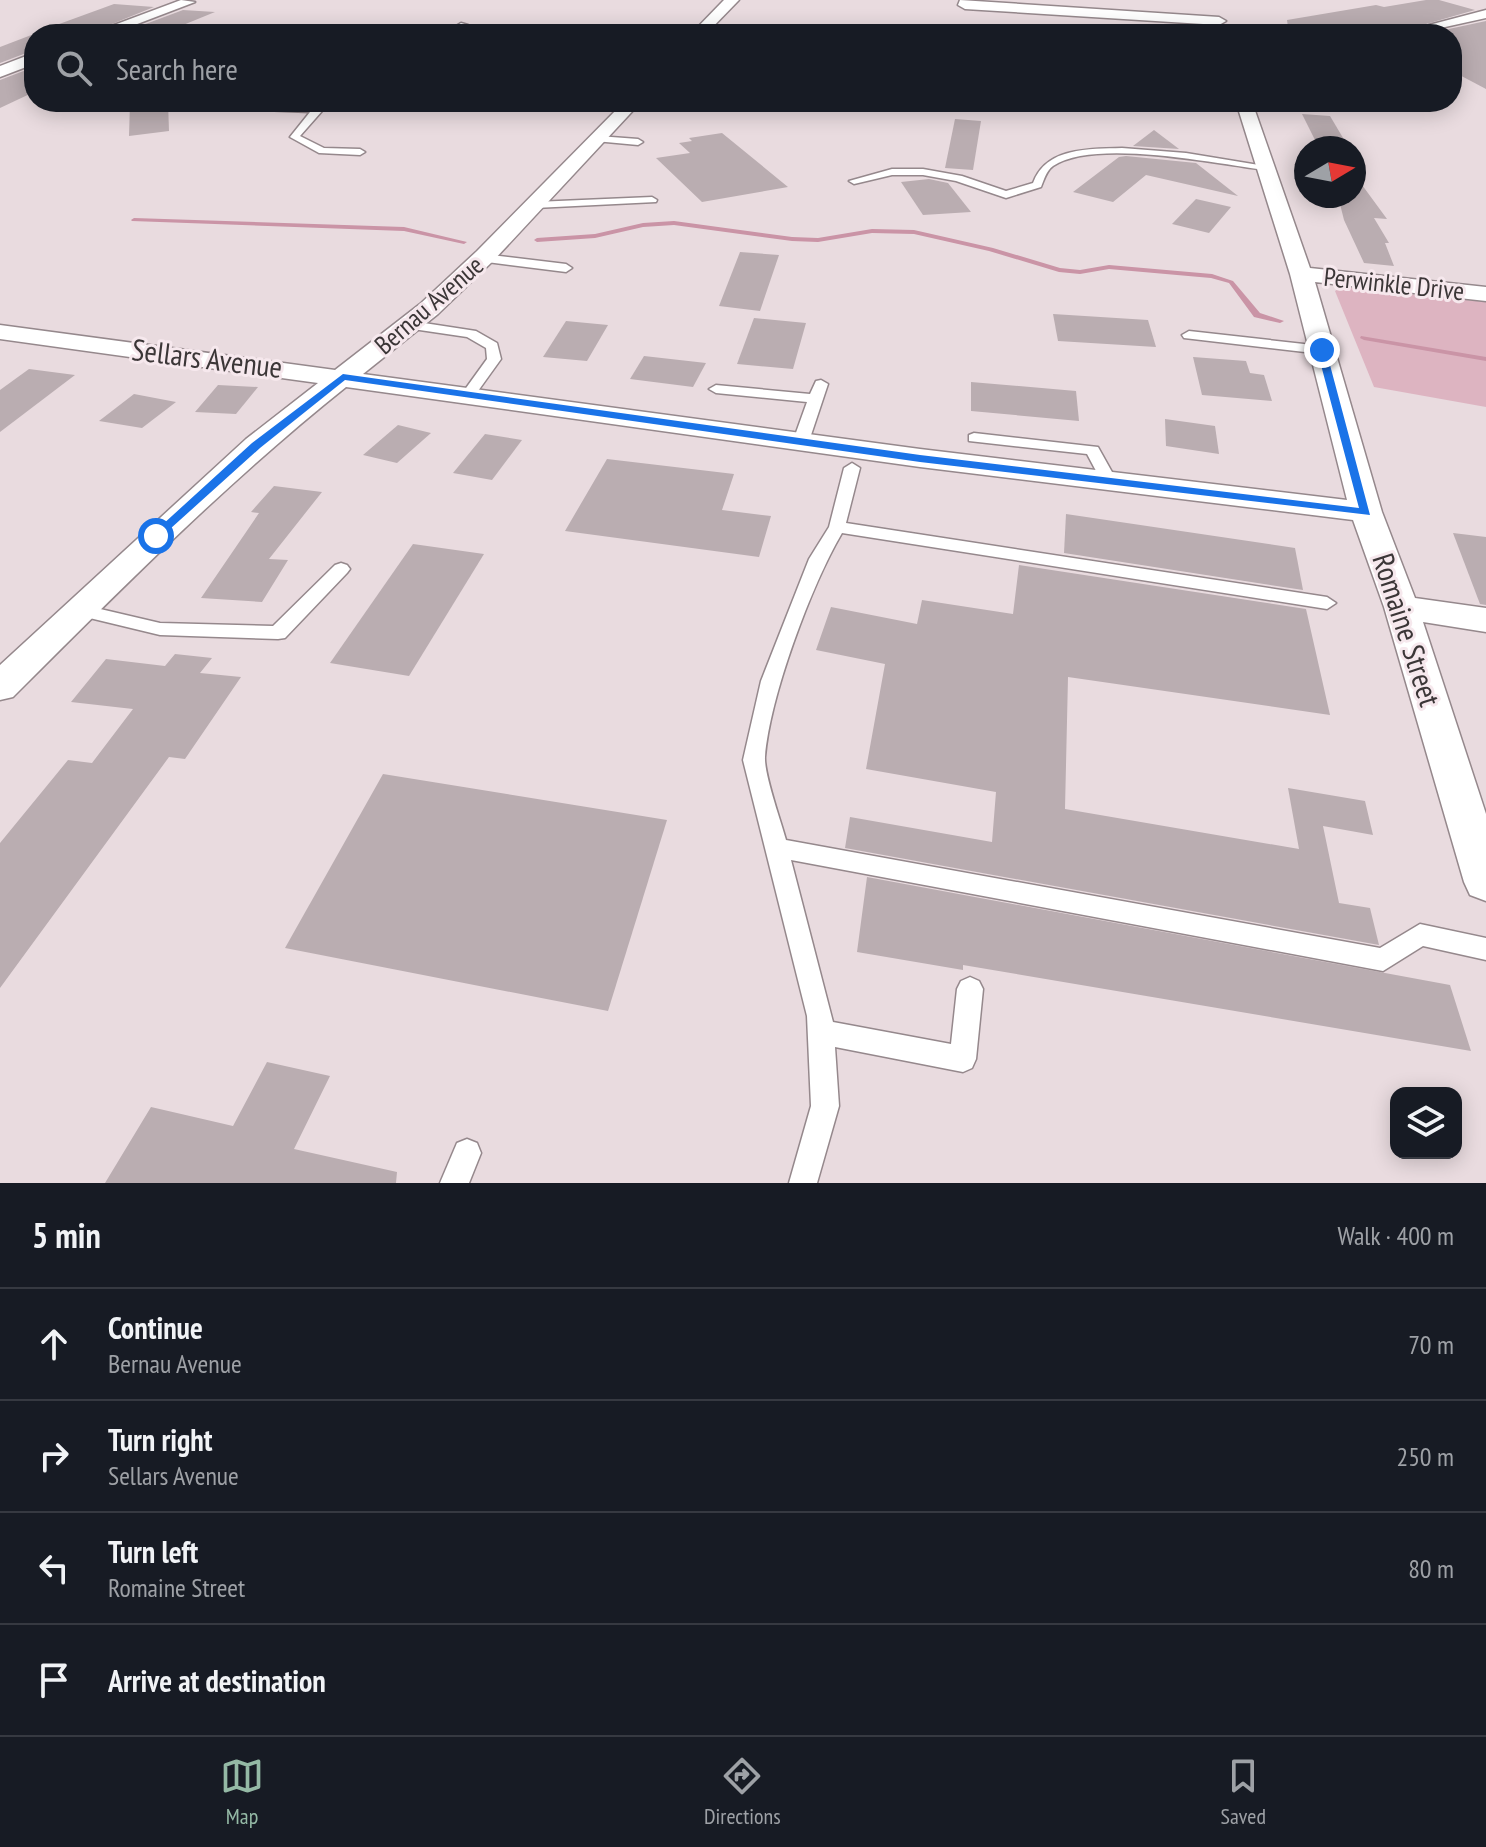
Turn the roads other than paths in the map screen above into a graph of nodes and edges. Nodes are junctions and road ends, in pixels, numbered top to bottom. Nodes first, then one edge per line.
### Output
1 (732, 0) edge
2 (188, 2) dead end
3 (966, 2) edge
4 (1486, 14) edge
5 (1219, 22) edge
6 (125, 24) edge
7 (708, 24) edge
8 (1441, 24) edge
9 (24, 62) edge
10 (0, 72) edge
11 (317, 112) edge
12 (624, 112) edge
13 (1247, 112) edge
14 (598, 139) junction
15 (638, 142) dead end
16 (360, 152) dead end
17 (1266, 167) junction
18 (854, 181) dead end
19 (652, 200) dead end
20 (535, 205) junction
21 (483, 258) junction
22 (566, 268) dead end
23 (1301, 274) junction
24 (1486, 294) edge
25 (411, 325) junction
26 (0, 332) edge
27 (1189, 335) dead end
28 (1322, 350) junction
29 (343, 377) junction
30 (716, 389) dead end
31 (468, 395) junction
32 (974, 438) dead end
33 (801, 441) junction
34 (852, 468) dead end
35 (1109, 481) junction
36 (1366, 512) junction
37 (837, 527) junction
38 (341, 569) dead end
39 (1327, 603) dead end
40 (1401, 607) junction
41 (79, 610) junction
42 (1486, 620) edge
43 (0, 687) edge
44 (777, 848) junction
45 (1486, 882) edge
46 (1486, 949) edge
47 (970, 989) dead end
48 (821, 1032) junction
49 (467, 1153) dead end
50 (454, 1183) edge
51 (803, 1183) edge

1 - 7 street
2 - 6 street
3 - 5 street
4 - 8 street
9 - 10 street
11 - 16 lane
12 - 14 street, Bernau Avenue
13 - 17 street, Romaine Street
14 - 15 lane
14 - 20 street, Bernau Avenue
17 - 18 lane
17 - 23 street, Romaine Street
19 - 20 lane
20 - 21 street, Bernau Avenue
21 - 22 lane
21 - 25 street, Bernau Avenue
23 - 24 street, Perwinkle Drive
23 - 28 street, Romaine Street
25 - 29 street, Bernau Avenue
25 - 31 lane
26 - 29 street, Sellars Avenue
27 - 28 lane
28 - 36 street, Romaine Street
29 - 31 street, Sellars Avenue
29 - 41 street, Bernau Avenue
30 - 33 lane
31 - 33 street, Sellars Avenue
32 - 35 lane
33 - 35 street, Sellars Avenue
34 - 37 lane
35 - 36 street, Sellars Avenue
36 - 40 street, Romaine Street
37 - 39 lane
37 - 44 lane
38 - 41 lane
40 - 42 street
40 - 45 street, Romaine Street
41 - 43 street, Bernau Avenue
44 - 46 lane
44 - 48 lane
47 - 48 lane
48 - 51 lane
49 - 50 lane

